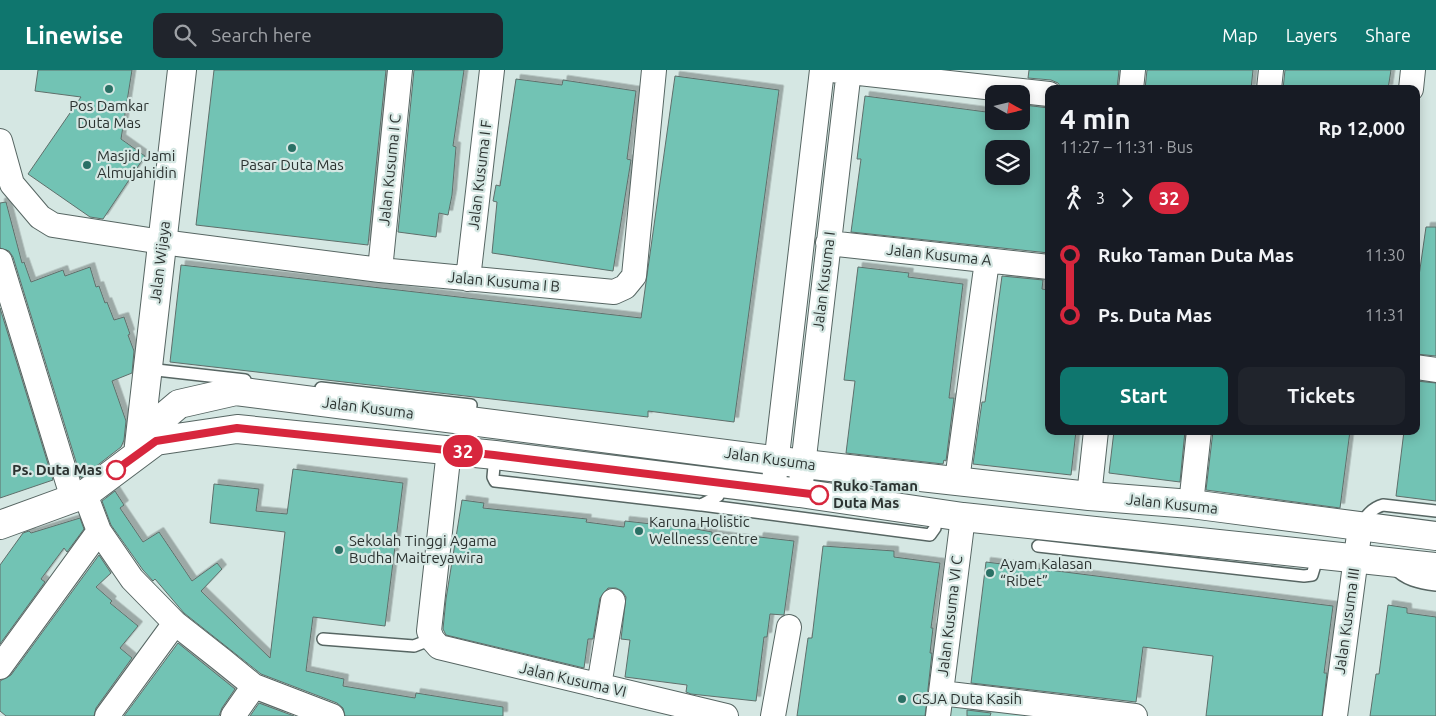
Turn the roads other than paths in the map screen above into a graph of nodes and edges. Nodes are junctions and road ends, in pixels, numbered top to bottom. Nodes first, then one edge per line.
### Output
1 (182, 70) edge
2 (400, 70) edge
3 (492, 70) edge
4 (654, 70) edge
5 (822, 70) edge
6 (1133, 70) edge
7 (1271, 70) edge
8 (1413, 70) edge
9 (843, 71) edge
10 (1006, 80) edge
11 (1131, 85) edge
12 (1269, 85) edge
13 (1411, 85) edge
14 (1045, 93) edge
15 (0, 141) edge
16 (6, 184) edge
17 (162, 242) junction
18 (828, 243) junction
19 (0, 261) edge
20 (987, 261) junction
21 (1045, 267) edge
22 (380, 270) junction
23 (468, 279) junction
24 (1420, 368) edge
25 (148, 369) junction
26 (1436, 370) edge
27 (256, 381) dead end
28 (304, 386) dead end
29 (469, 420) junction
30 (1096, 435) edge
31 (1199, 435) edge
32 (147, 447) junction
33 (449, 450) junction
34 (494, 455) junction
35 (776, 460) junction
36 (804, 464) junction
37 (957, 480) junction
38 (724, 483) junction
39 (773, 490) junction
40 (800, 493) junction
41 (1089, 496) junction
42 (79, 497) junction
43 (1191, 504) junction
44 (701, 505) junction
45 (1436, 511) edge
46 (950, 515) junction
47 (0, 525) edge
48 (1360, 527) junction
49 (99, 532) junction
50 (1436, 536) edge
51 (1038, 546) dead end
52 (1318, 555) junction
53 (1356, 559) junction
54 (1388, 562) junction
55 (1436, 567) edge
56 (1436, 585) edge
57 (613, 600) dead end
58 (176, 623) junction
59 (789, 627) dead end
60 (430, 635) junction
61 (322, 639) dead end
62 (0, 667) edge
63 (254, 686) junction
64 (598, 686) junction
65 (939, 705) edge
66 (107, 716) edge
67 (233, 716) edge
68 (332, 716) edge
69 (726, 716) edge
70 (773, 716) edge
71 (1135, 716) edge
72 (1335, 716) edge

1 - 17 street, Jalan Wijaya
2 - 22 street, Jalan Kusuma I C
3 - 23 street, Jalan Kusuma I F
4 - 23 street, Jalan Kusuma I B
5 - 35 street, Jalan Kusuma I
6 - 11 street
7 - 12 street
8 - 13 street
9 - 10 street
9 - 18 street, Jalan Kusuma I
10 - 14 street
15 - 16 street
16 - 17 street, Jalan Kusuma I B
17 - 22 street, Jalan Kusuma I B
17 - 25 street, Jalan Wijaya
18 - 20 street, Jalan Kusuma A
18 - 36 street, Jalan Kusuma I
19 - 42 street
20 - 21 street, Jalan Kusuma A
20 - 37 street
22 - 23 street, Jalan Kusuma I B
24 - 26 street
25 - 27 lane
25 - 32 street, Jalan Wijaya
28 - 29 lane
29 - 32 street, Jalan Kusuma
29 - 35 street, Jalan Kusuma
30 - 41 street
31 - 43 street
32 - 33 street, Jalan Kusuma
32 - 42 street, Jalan Kusuma
33 - 34 street, Jalan Kusuma
33 - 60 street
34 - 38 street, Jalan Kusuma
34 - 44 lane
35 - 36 street, Jalan Kusuma
35 - 39 street, Jalan Kusuma I
36 - 37 street, Jalan Kusuma
36 - 40 street, Jalan Kusuma I
37 - 41 street, Jalan Kusuma
38 - 39 street, Jalan Kusuma
38 - 44 lane
39 - 40 street, Jalan Kusuma
40 - 46 street, Jalan Kusuma
41 - 43 street, Jalan Kusuma
42 - 47 street, Jalan Kusuma
42 - 49 street
43 - 48 street, Jalan Kusuma
44 - 46 lane
45 - 48 lane
46 - 52 street, Jalan Kusuma
46 - 65 street, Jalan Kusuma VI C
48 - 50 street, Jalan Kusuma
48 - 53 street, Jalan Kusuma III
49 - 58 street
49 - 62 street
51 - 52 lane
52 - 53 street, Jalan Kusuma
53 - 54 street, Jalan Kusuma
53 - 72 street, Jalan Kusuma III
54 - 55 street, Jalan Kusuma
54 - 56 lane
57 - 64 street
58 - 63 street
58 - 66 street
59 - 70 street
60 - 61 lane
60 - 64 street, Jalan Kusuma VI
63 - 67 street
63 - 68 street
64 - 69 street, Jalan Kusuma VI
65 - 71 street

